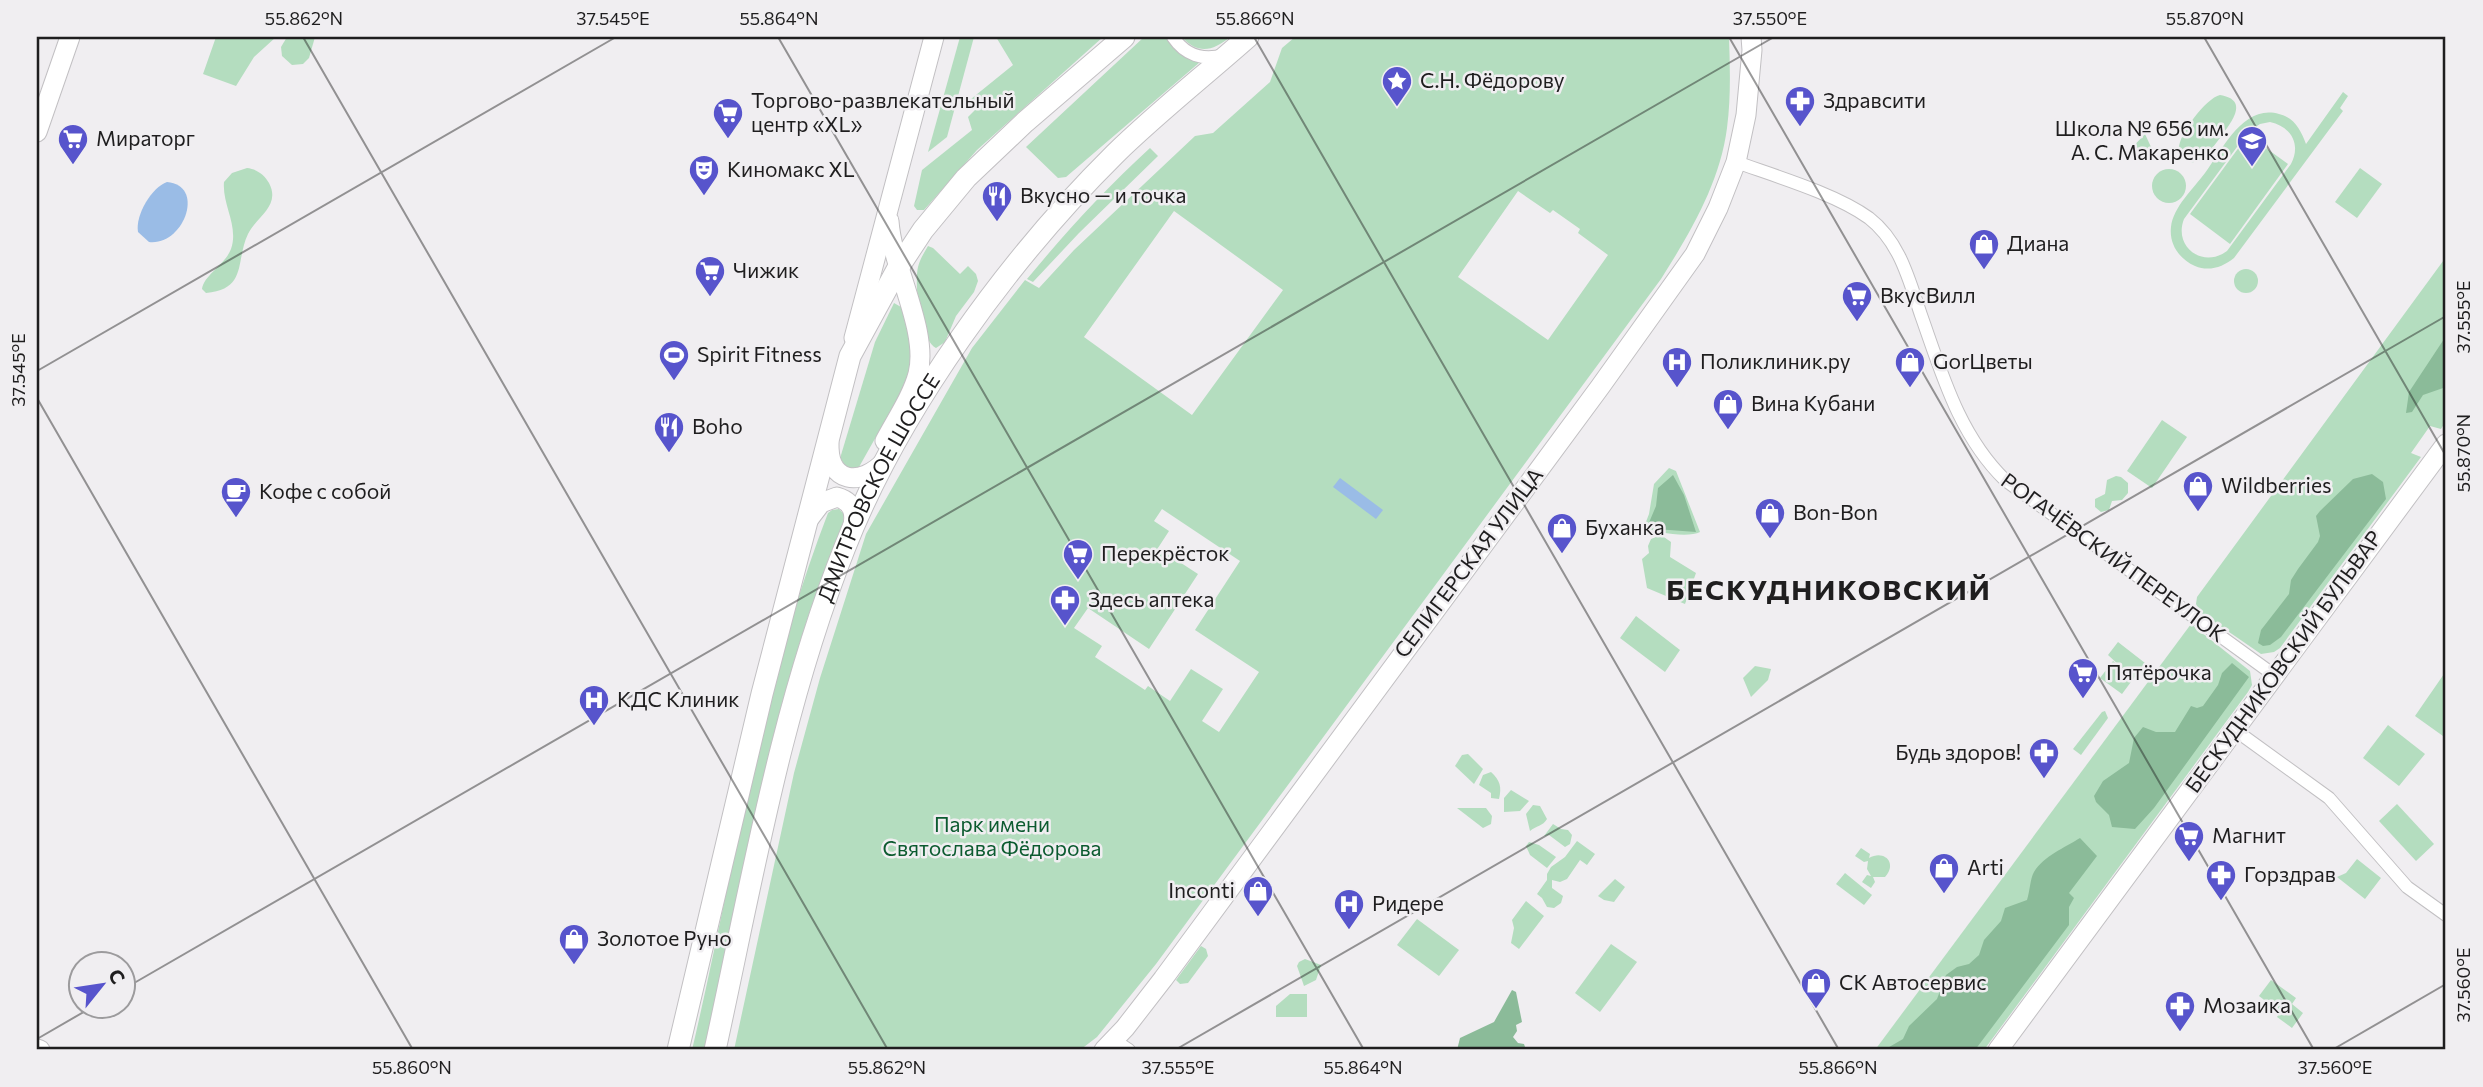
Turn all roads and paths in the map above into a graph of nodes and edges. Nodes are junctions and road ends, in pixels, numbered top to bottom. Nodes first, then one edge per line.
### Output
1 (71, 37) edge
2 (934, 37) edge
3 (1115, 37) edge
4 (1124, 37) edge
5 (1173, 37) edge
6 (1751, 37) edge
7 (1242, 42) edge
8 (1097, 61) junction
9 (37, 132) edge
10 (1736, 162) junction
11 (890, 210) junction
12 (898, 268) junction
13 (850, 356) junction
14 (829, 443) junction
15 (2446, 444) edge
16 (878, 467) junction
17 (806, 524) junction
18 (852, 531) junction
19 (2274, 676) junction
20 (2235, 730) junction
21 (2446, 915) edge
22 (1116, 1047) edge
23 (678, 1050) edge
24 (715, 1050) edge
25 (1998, 1050) edge

1 - 9 street
2 - 11 street
3 - 8 street
4 - 8 main road, ДМИТРОВСКОЕ ШОССЕ
5 - 7 street
6 - 10 street, СЕЛИГЕРСКАЯ УЛИЦА
7 - 16 main road, ДМИТРОВСКОЕ ШОССЕ
8 - 12 main road, ДМИТРОВСКОЕ ШОССЕ
10 - 19 street, РОГАЧЁВСКИЙ ПЕРЕУЛОК
10 - 22 street, СЕЛИГЕРСКАЯ УЛИЦА
11 - 12 street
11 - 13 street
12 - 13 main road, ДМИТРОВСКОЕ ШОССЕ
12 - 16 street, ДМИТРОВСКОЕ ШОССЕ
13 - 14 main road, ДМИТРОВСКОЕ ШОССЕ
14 - 16 street
14 - 17 main road, ДМИТРОВСКОЕ ШОССЕ
15 - 19 street, БЕСКУДНИКОВСКИЙ БУЛЬВАР
16 - 18 main road, ДМИТРОВСКОЕ ШОССЕ
17 - 18 street
17 - 23 main road, ДМИТРОВСКОЕ ШОССЕ
18 - 24 main road, ДМИТРОВСКОЕ ШОССЕ
19 - 20 street, БЕСКУДНИКОВСКИЙ БУЛЬВАР
20 - 21 street
20 - 25 street, БЕСКУДНИКОВСКИЙ БУЛЬВАР

